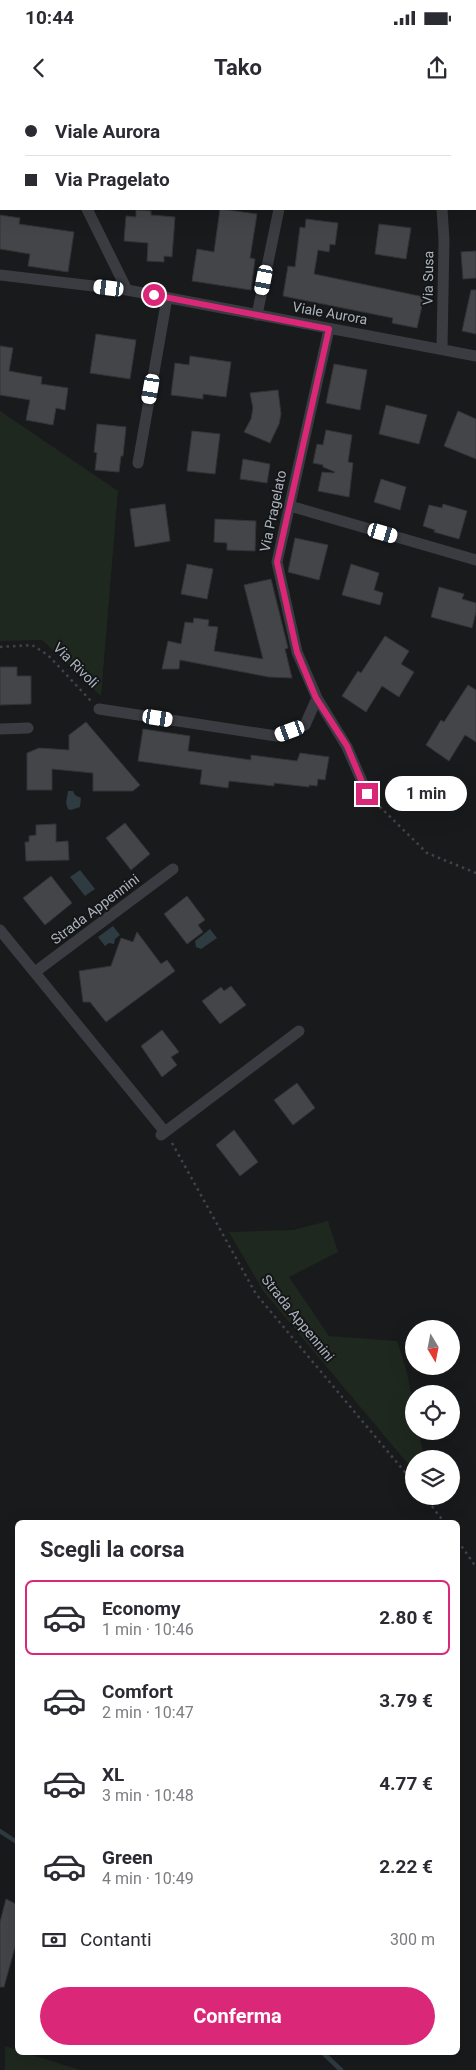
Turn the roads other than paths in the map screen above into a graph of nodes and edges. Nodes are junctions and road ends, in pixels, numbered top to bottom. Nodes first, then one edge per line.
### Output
1 (87, 210) edge
2 (278, 210) edge
3 (442, 210) edge
4 (0, 275) edge
5 (127, 290) junction
6 (167, 298) junction
7 (257, 315) junction
8 (329, 329) junction
9 (442, 348) junction
10 (476, 356) edge
11 (138, 463) dead end
12 (290, 506) junction
13 (476, 560) edge
14 (316, 698) junction
15 (99, 709) road end
16 (28, 728) dead end
17 (0, 729) edge
18 (367, 794) road end
19 (173, 869) dead end
20 (0, 930) edge
21 (35, 972) junction
22 (299, 1031) dead end

1 - 5 street
2 - 7 street
3 - 9 street, Via Susa
4 - 5 street, Viale Aurora
5 - 6 street, Viale Aurora
6 - 7 street, Viale Aurora
6 - 11 street
7 - 8 street, Viale Aurora
8 - 9 street, Viale Aurora
8 - 12 street, Via Pragelato
9 - 10 street, Viale Aurora
12 - 13 street
12 - 14 street, Via Pragelato
14 - 15 street
14 - 18 street, Via Pragelato
16 - 17 street
19 - 21 street, Strada Appennini
20 - 21 street
21 - 22 street

